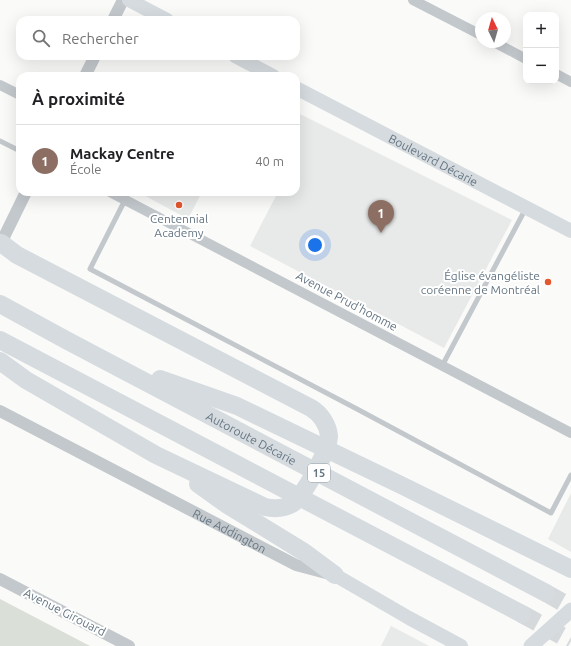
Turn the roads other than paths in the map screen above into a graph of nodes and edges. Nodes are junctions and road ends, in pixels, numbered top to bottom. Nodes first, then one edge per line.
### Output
1 (123, 0) edge
2 (129, 0) edge
3 (413, 0) edge
4 (115, 16) edge
5 (159, 16) edge
6 (475, 32) edge
7 (505, 48) edge
8 (523, 57) edge
9 (93, 60) edge
10 (243, 60) edge
11 (87, 72) edge
12 (265, 72) edge
13 (559, 76) edge
14 (571, 82) edge
15 (0, 85) edge
16 (300, 90) edge
17 (16, 93) edge
18 (0, 141) edge
19 (16, 149) edge
20 (24, 196) edge
21 (118, 196) edge
22 (125, 200) junction
23 (526, 208) junction
24 (571, 231) edge
25 (0, 244) edge
26 (0, 304) edge
27 (0, 340) edge
28 (91, 354) junction
29 (0, 361) edge
30 (442, 366) junction
31 (0, 411) edge
32 (571, 433) edge
33 (156, 455) junction
34 (571, 474) edge
35 (571, 569) edge
36 (335, 575) junction
37 (0, 579) edge
38 (546, 593) tunnel mouth
39 (571, 610) edge
40 (522, 614) tunnel mouth
41 (129, 646) edge
42 (461, 646) edge
43 (531, 646) edge

1 - 4 street
2 - 5 main road
3 - 6 street
7 - 8 street
9 - 11 street
10 - 12 main road
13 - 14 street
15 - 17 street
16 - 23 main road, Boulevard Décarie
18 - 19 lane
20 - 25 street
21 - 22 street, Avenue Prud'homme
22 - 30 street, Avenue Prud'homme
22 - 34 lane
23 - 24 main road, Boulevard Décarie
23 - 30 lane
25 - 33 highway
26 - 28 highway, Autoroute Décarie / 15
27 - 40 highway, 15
28 - 35 highway
28 - 38 highway, Autoroute Décarie / 15
29 - 33 highway
30 - 32 street, Avenue Prud'homme
31 - 36 street, Rue Addington
33 - 36 highway
36 - 42 main road, Rue Addington
37 - 41 street, Avenue Girouard
39 - 43 main road

